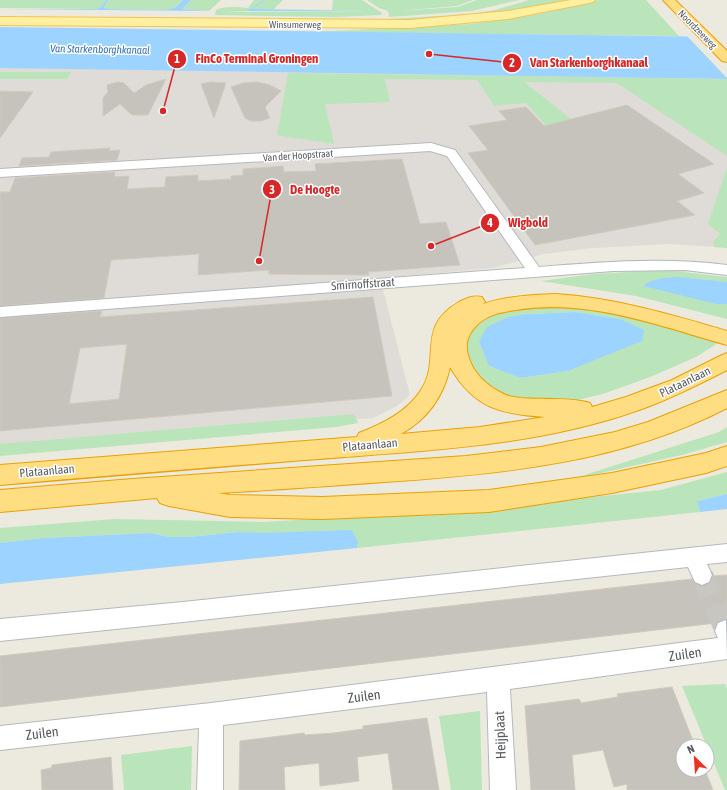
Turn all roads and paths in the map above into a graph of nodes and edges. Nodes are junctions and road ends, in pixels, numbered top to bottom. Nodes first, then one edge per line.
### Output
1 (589, 0) edge
2 (669, 0) edge
3 (684, 0) edge
4 (0, 21) edge
5 (727, 42) edge
6 (727, 58) edge
7 (0, 173) edge
8 (727, 270) edge
9 (535, 271) junction
10 (0, 312) edge
11 (727, 325) edge
12 (727, 338) edge
13 (727, 361) edge
14 (727, 398) edge
15 (618, 410) junction
16 (349, 447) junction
17 (727, 456) edge
18 (0, 475) edge
19 (134, 490) junction
20 (0, 501) edge
21 (727, 553) edge
22 (693, 556) junction
23 (702, 575) tunnel mouth
24 (0, 630) edge
25 (727, 637) edge
26 (498, 680) junction
27 (211, 715) junction
28 (0, 738) edge
29 (210, 790) edge
30 (503, 790) edge

1 - 4 main road, Winsumerweg
2 - 6 highway, Noordzeeweg
3 - 5 highway, Noordzeeweg
7 - 9 street, Van der Hoopstraat
8 - 9 street, Smirnoffstraat
9 - 10 street, Smirnoffstraat
11 - 16 highway
12 - 15 highway
13 - 15 highway, Plataanlaan
14 - 19 highway, Plataanlaan
15 - 16 highway, Plataanlaan
16 - 18 highway, Plataanlaan
17 - 19 highway
19 - 20 highway, Plataanlaan
21 - 22 street
22 - 23 street
22 - 24 street
25 - 26 street, Zuilen
26 - 27 street, Zuilen
26 - 30 street, Heijplaat
27 - 28 street, Zuilen
27 - 29 street

